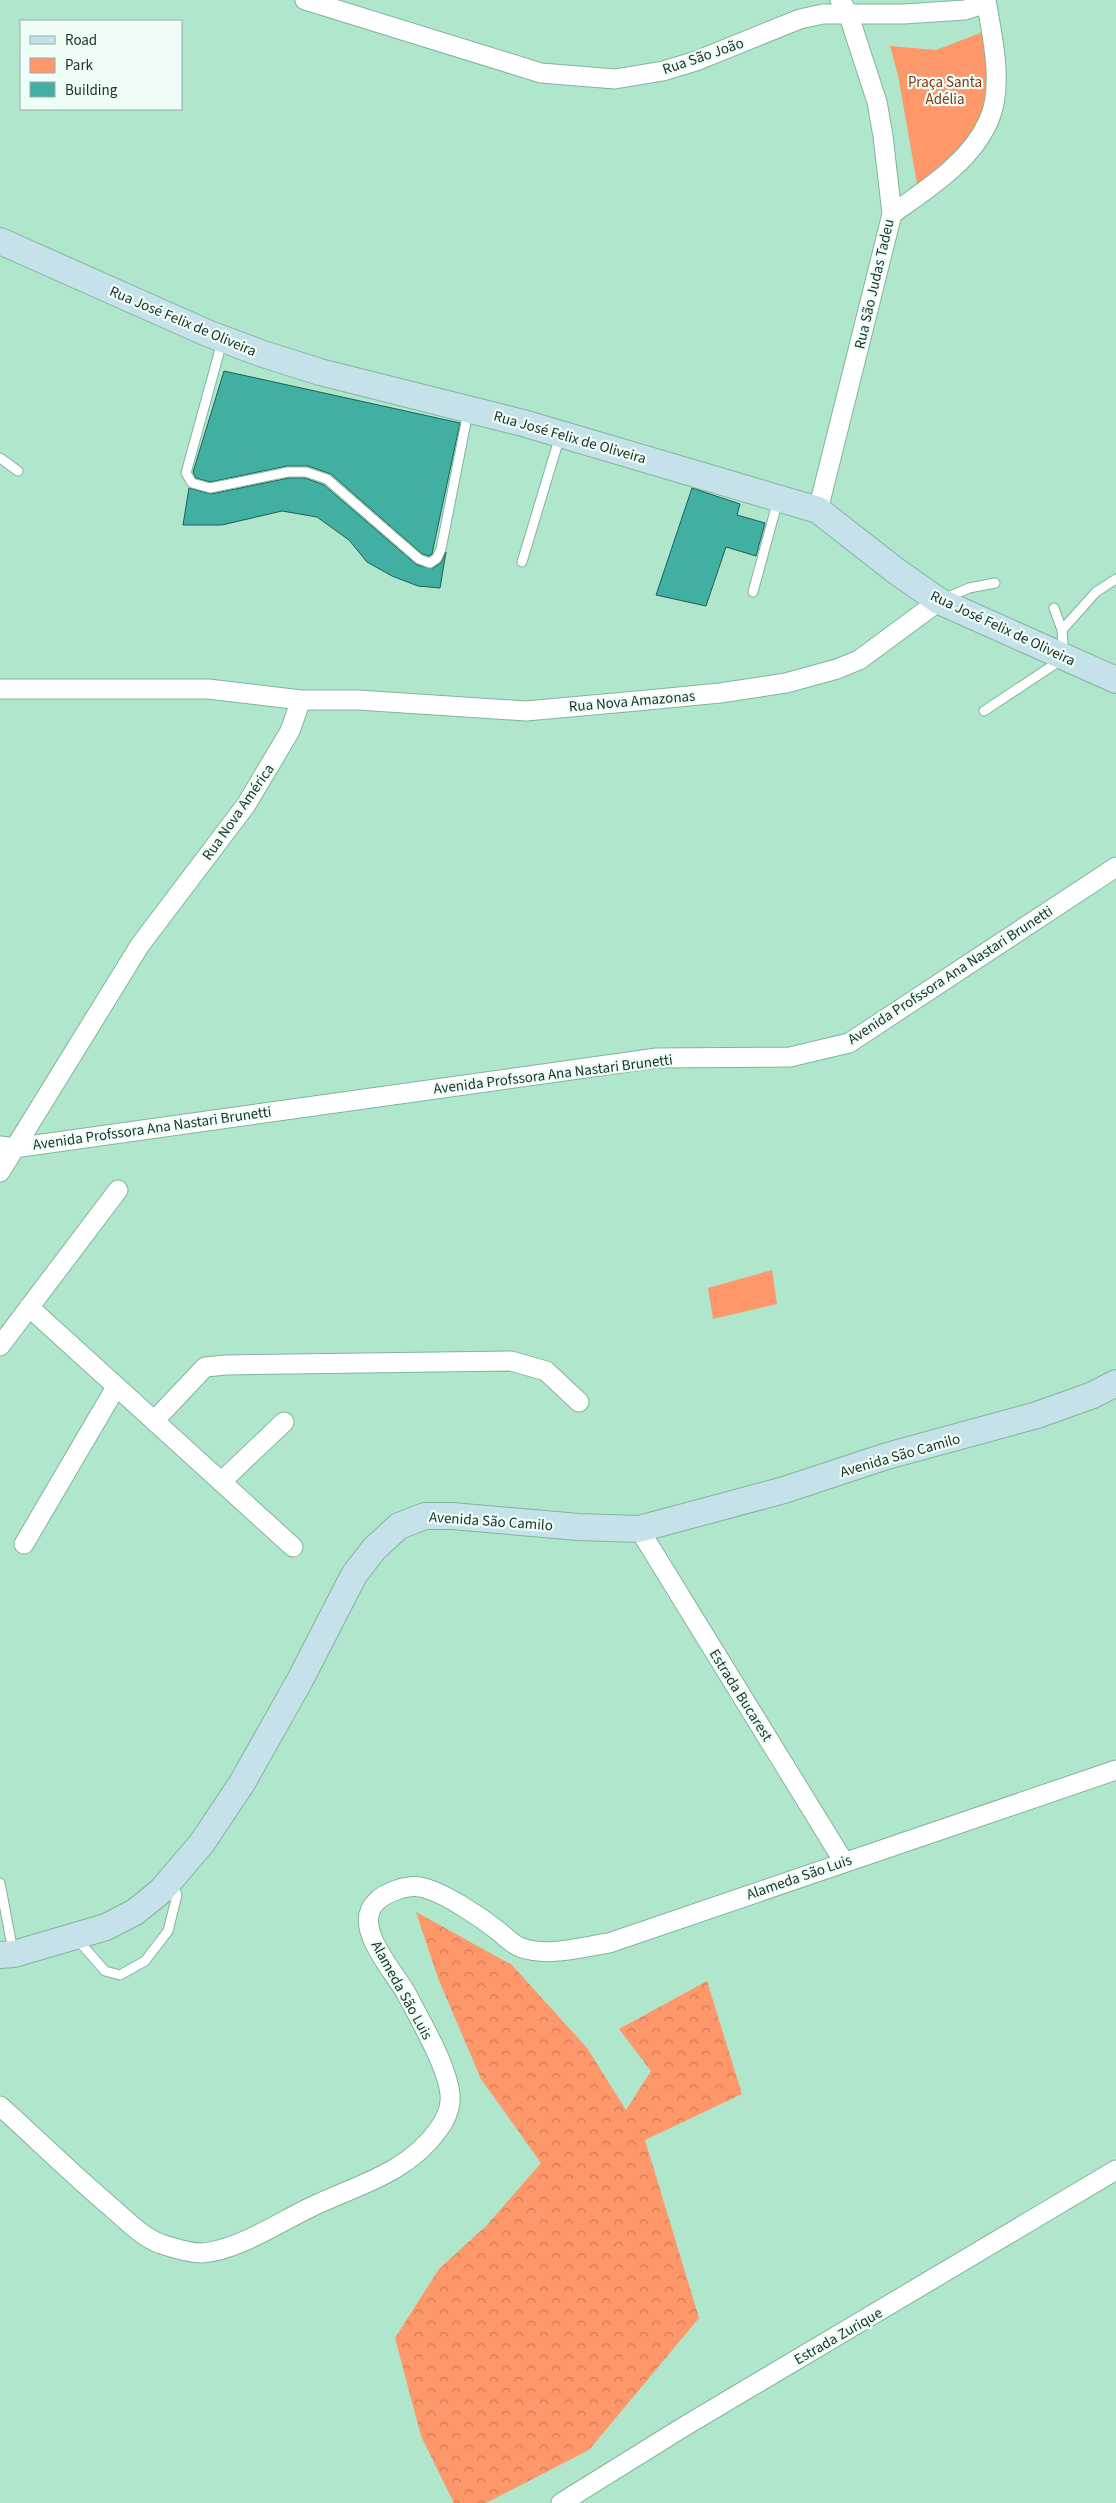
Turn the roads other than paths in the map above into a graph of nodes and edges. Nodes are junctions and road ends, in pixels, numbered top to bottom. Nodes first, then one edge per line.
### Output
1 (305, 0) edge
2 (986, 1) edge
3 (844, 7) edge
4 (892, 214) junction
5 (0, 241) edge
6 (223, 339) junction
7 (468, 410) junction
8 (561, 434) junction
9 (0, 458) edge
10 (18, 472) dead end
11 (779, 497) junction
12 (818, 510) junction
13 (522, 562) dead end
14 (1116, 579) edge
15 (995, 583) dead end
16 (752, 592) dead end
17 (939, 601) junction
18 (1054, 608) dead end
19 (1062, 630) junction
20 (1064, 658) junction
21 (1116, 680) edge
22 (0, 689) edge
23 (301, 700) junction
24 (984, 711) dead end
25 (1116, 867) edge
26 (7, 1147) edge
27 (0, 1172) edge
28 (118, 1190) dead end
29 (29, 1308) junction
30 (0, 1346) edge
31 (1115, 1385) edge
32 (116, 1387) junction
33 (579, 1402) dead end
34 (154, 1421) junction
35 (284, 1422) dead end
36 (221, 1482) junction
37 (638, 1529) junction
38 (24, 1544) dead end
39 (293, 1547) dead end
40 (1116, 1770) edge
41 (844, 1862) junction
42 (171, 1880) junction
43 (0, 1883) edge
44 (75, 1936) junction
45 (7, 1954) edge
46 (0, 2106) edge
47 (1116, 2170) edge
48 (561, 2503) edge

1 - 3 street, Rua São João
2 - 3 street, Rua São João
2 - 4 street
3 - 4 street, Rua São Judas Tadeu
4 - 12 street, Rua São Judas Tadeu
5 - 6 main road, Rua José Felix de Oliveira
6 - 7 main road, Rua José Felix de Oliveira
6 - 7 lane
7 - 8 main road, Rua José Felix de Oliveira
8 - 11 main road, Rua José Felix de Oliveira
8 - 13 lane
9 - 10 lane
11 - 12 main road, Rua José Felix de Oliveira
11 - 16 lane
12 - 17 main road, Rua José Felix de Oliveira
14 - 19 lane
15 - 17 lane
17 - 20 main road, Rua José Felix de Oliveira
17 - 23 street, Rua Nova Amazonas
18 - 19 lane
19 - 20 lane
20 - 21 main road, Rua José Felix de Oliveira
20 - 24 lane
22 - 23 street
23 - 26 street, Rua Nova América
25 - 26 street, Avenida Profssora Ana Nastari Brunetti
26 - 27 street, Rua Nova América
28 - 29 street
29 - 30 street
29 - 32 street
31 - 37 main road, Avenida São Camilo
32 - 34 street
32 - 38 street
33 - 34 street
34 - 36 street
35 - 36 street
36 - 39 street
37 - 41 street, Estrada Bucarest
37 - 42 main road, Avenida São Camilo
40 - 41 street, Alameda São Luis
41 - 46 street, Alameda São Luis
42 - 44 main road, Avenida São Camilo
42 - 44 lane
43 - 45 lane
44 - 45 main road, Avenida São Camilo
47 - 48 street, Estrada Zurique

